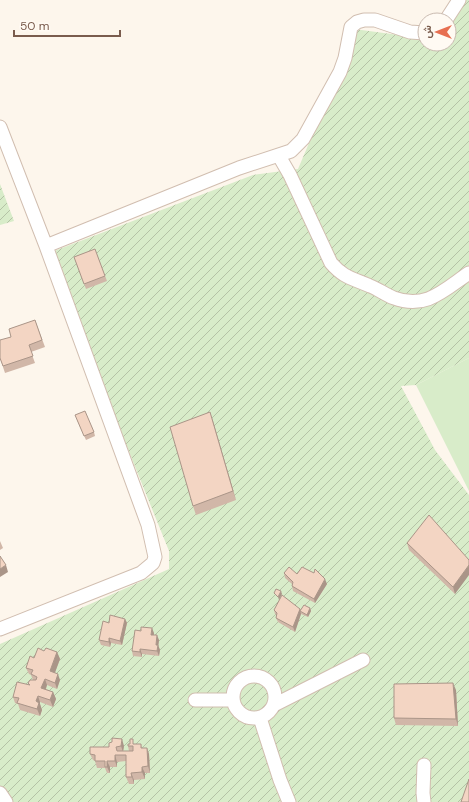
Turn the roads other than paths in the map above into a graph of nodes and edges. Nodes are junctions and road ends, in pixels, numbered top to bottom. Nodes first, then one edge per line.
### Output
1 (459, 0) edge
2 (451, 12) edge
3 (417, 32) edge
4 (0, 127) edge
5 (279, 156) junction
6 (46, 246) junction
7 (469, 273) edge
8 (0, 629) edge
9 (363, 660) dead end
10 (195, 700) dead end
11 (233, 700) junction
12 (274, 705) junction
13 (260, 718) junction
14 (424, 765) dead end
15 (0, 793) edge
16 (6, 802) edge
17 (289, 802) edge
18 (424, 802) edge

1 - 2 street
3 - 5 street
4 - 6 street
5 - 6 street
5 - 7 street
6 - 8 street
9 - 12 street
10 - 11 street
11 - 12 street
11 - 13 street
12 - 13 street
13 - 17 street
14 - 18 street
15 - 16 street

